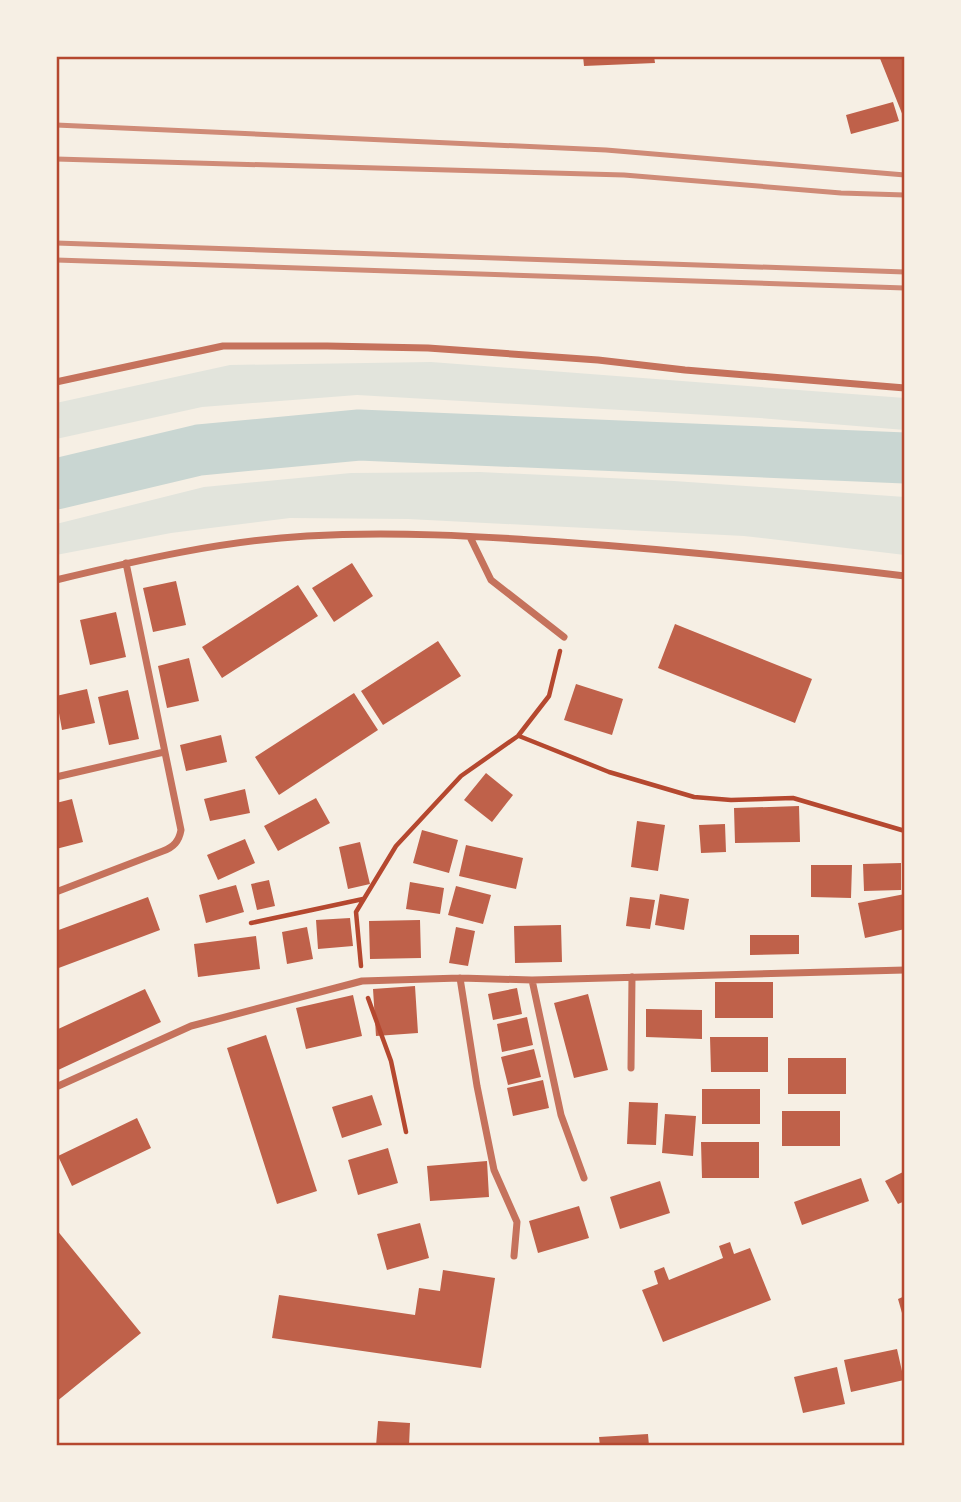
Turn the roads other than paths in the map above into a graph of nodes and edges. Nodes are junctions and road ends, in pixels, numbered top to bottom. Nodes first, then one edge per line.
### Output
1 (56, 382) edge
2 (905, 388) edge
3 (470, 537) junction
4 (126, 563) junction
5 (905, 576) edge
6 (56, 580) edge
7 (564, 637) road end
8 (164, 752) junction
9 (56, 777) edge
10 (56, 892) edge
11 (905, 970) edge
12 (632, 976) junction
13 (460, 978) junction
14 (533, 980) junction
15 (631, 1068) dead end
16 (56, 1087) edge
17 (584, 1178) dead end
18 (514, 1256) dead end

1 - 2 street
3 - 4 street
3 - 5 street
3 - 7 street
4 - 6 street
4 - 8 street
8 - 9 street
8 - 10 street
11 - 12 street
12 - 14 street
12 - 15 street
13 - 14 street
13 - 16 street
13 - 18 street
14 - 17 street

